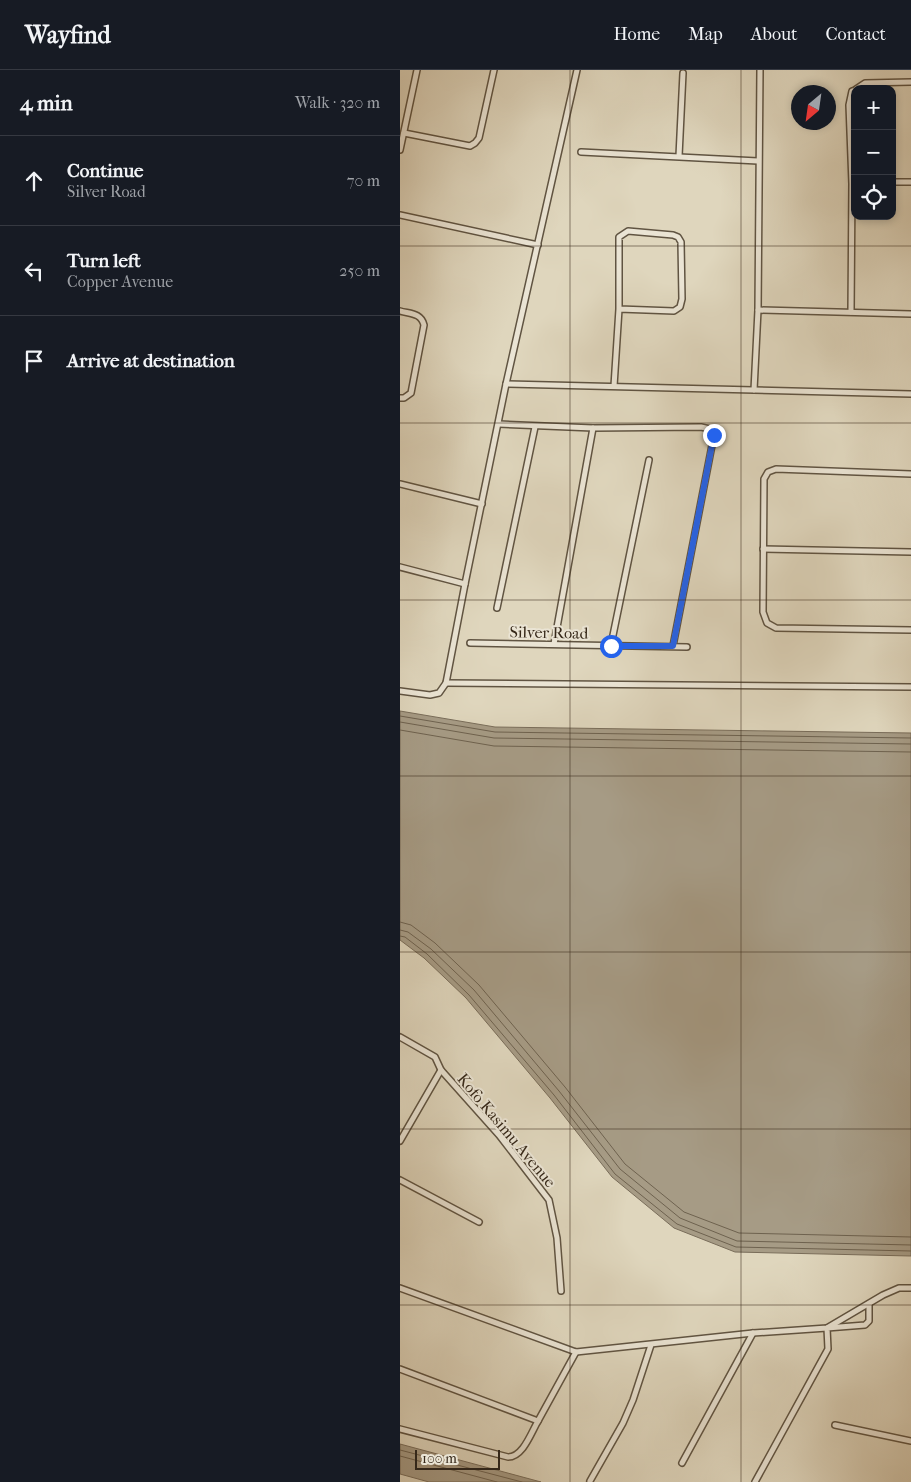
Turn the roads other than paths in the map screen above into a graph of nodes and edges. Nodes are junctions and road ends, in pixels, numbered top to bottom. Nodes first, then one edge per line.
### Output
1 (417, 70) edge
2 (494, 70) edge
3 (577, 70) edge
4 (760, 70) edge
5 (683, 73) dead end
6 (911, 82) edge
7 (862, 85) edge
8 (851, 96) edge
9 (404, 133) junction
10 (400, 150) edge
11 (581, 152) dead end
12 (679, 156) junction
13 (758, 161) junction
14 (853, 175) edge
15 (896, 182) edge
16 (911, 182) edge
17 (400, 214) edge
18 (853, 220) edge
19 (538, 245) junction
20 (619, 309) junction
21 (758, 310) junction
22 (400, 311) edge
23 (851, 312) junction
24 (911, 314) edge
25 (506, 384) junction
26 (614, 386) junction
27 (754, 390) junction
28 (911, 394) edge
29 (400, 398) edge
30 (499, 424) junction
31 (535, 427) junction
32 (593, 428) junction
33 (649, 460) dead end
34 (911, 474) edge
35 (400, 484) edge
36 (482, 504) junction
37 (762, 548) junction
38 (911, 552) edge
39 (400, 567) edge
40 (465, 584) junction
41 (497, 608) dead end
42 (911, 630) edge
43 (470, 643) dead end
44 (554, 644) junction
45 (611, 646) junction
46 (673, 646) junction
47 (687, 647) dead end
48 (446, 683) junction
49 (911, 687) edge
50 (400, 691) edge
51 (400, 1037) edge
52 (441, 1070) junction
53 (400, 1141) edge
54 (400, 1180) edge
55 (480, 1222) dead end
56 (400, 1288) edge
57 (911, 1288) edge
58 (561, 1291) dead end
59 (869, 1304) junction
60 (827, 1328) junction
61 (753, 1333) junction
62 (651, 1344) junction
63 (576, 1352) junction
64 (400, 1369) edge
65 (538, 1421) junction
66 (835, 1425) dead end
67 (400, 1429) edge
68 (911, 1441) edge
69 (682, 1463) dead end
70 (590, 1481) edge
71 (755, 1482) edge

1 - 9 street
2 - 9 street
3 - 19 street
4 - 13 street
5 - 12 street
6 - 7 street
8 - 14 street
9 - 10 street
11 - 12 street
12 - 13 street
13 - 21 street
15 - 16 street
17 - 19 street
18 - 23 street
19 - 25 street
20 - 20 street
20 - 26 street
21 - 23 street
21 - 27 street
22 - 29 street
23 - 24 street
25 - 26 street
25 - 30 street
26 - 27 street
27 - 28 street
30 - 31 street
30 - 36 street
31 - 32 street
31 - 41 street
32 - 44 street
32 - 46 street
33 - 45 street
34 - 37 street
35 - 36 street
36 - 40 street
37 - 38 street
37 - 42 street
39 - 40 street
40 - 48 street
43 - 44 street, Silver Road
44 - 45 street, Silver Road
45 - 46 street, Silver Road
46 - 47 street, Silver Road
48 - 49 street
48 - 50 street
51 - 52 street, Kofo Kasimu Avenue
52 - 53 street
52 - 58 street, Kofo Kasimu Avenue
54 - 55 street
56 - 63 street
57 - 59 street
59 - 60 street
59 - 60 street
60 - 61 street
60 - 71 street
61 - 62 street
61 - 69 street
62 - 63 street
62 - 70 street
63 - 65 street
64 - 65 street
65 - 67 street
66 - 68 street

